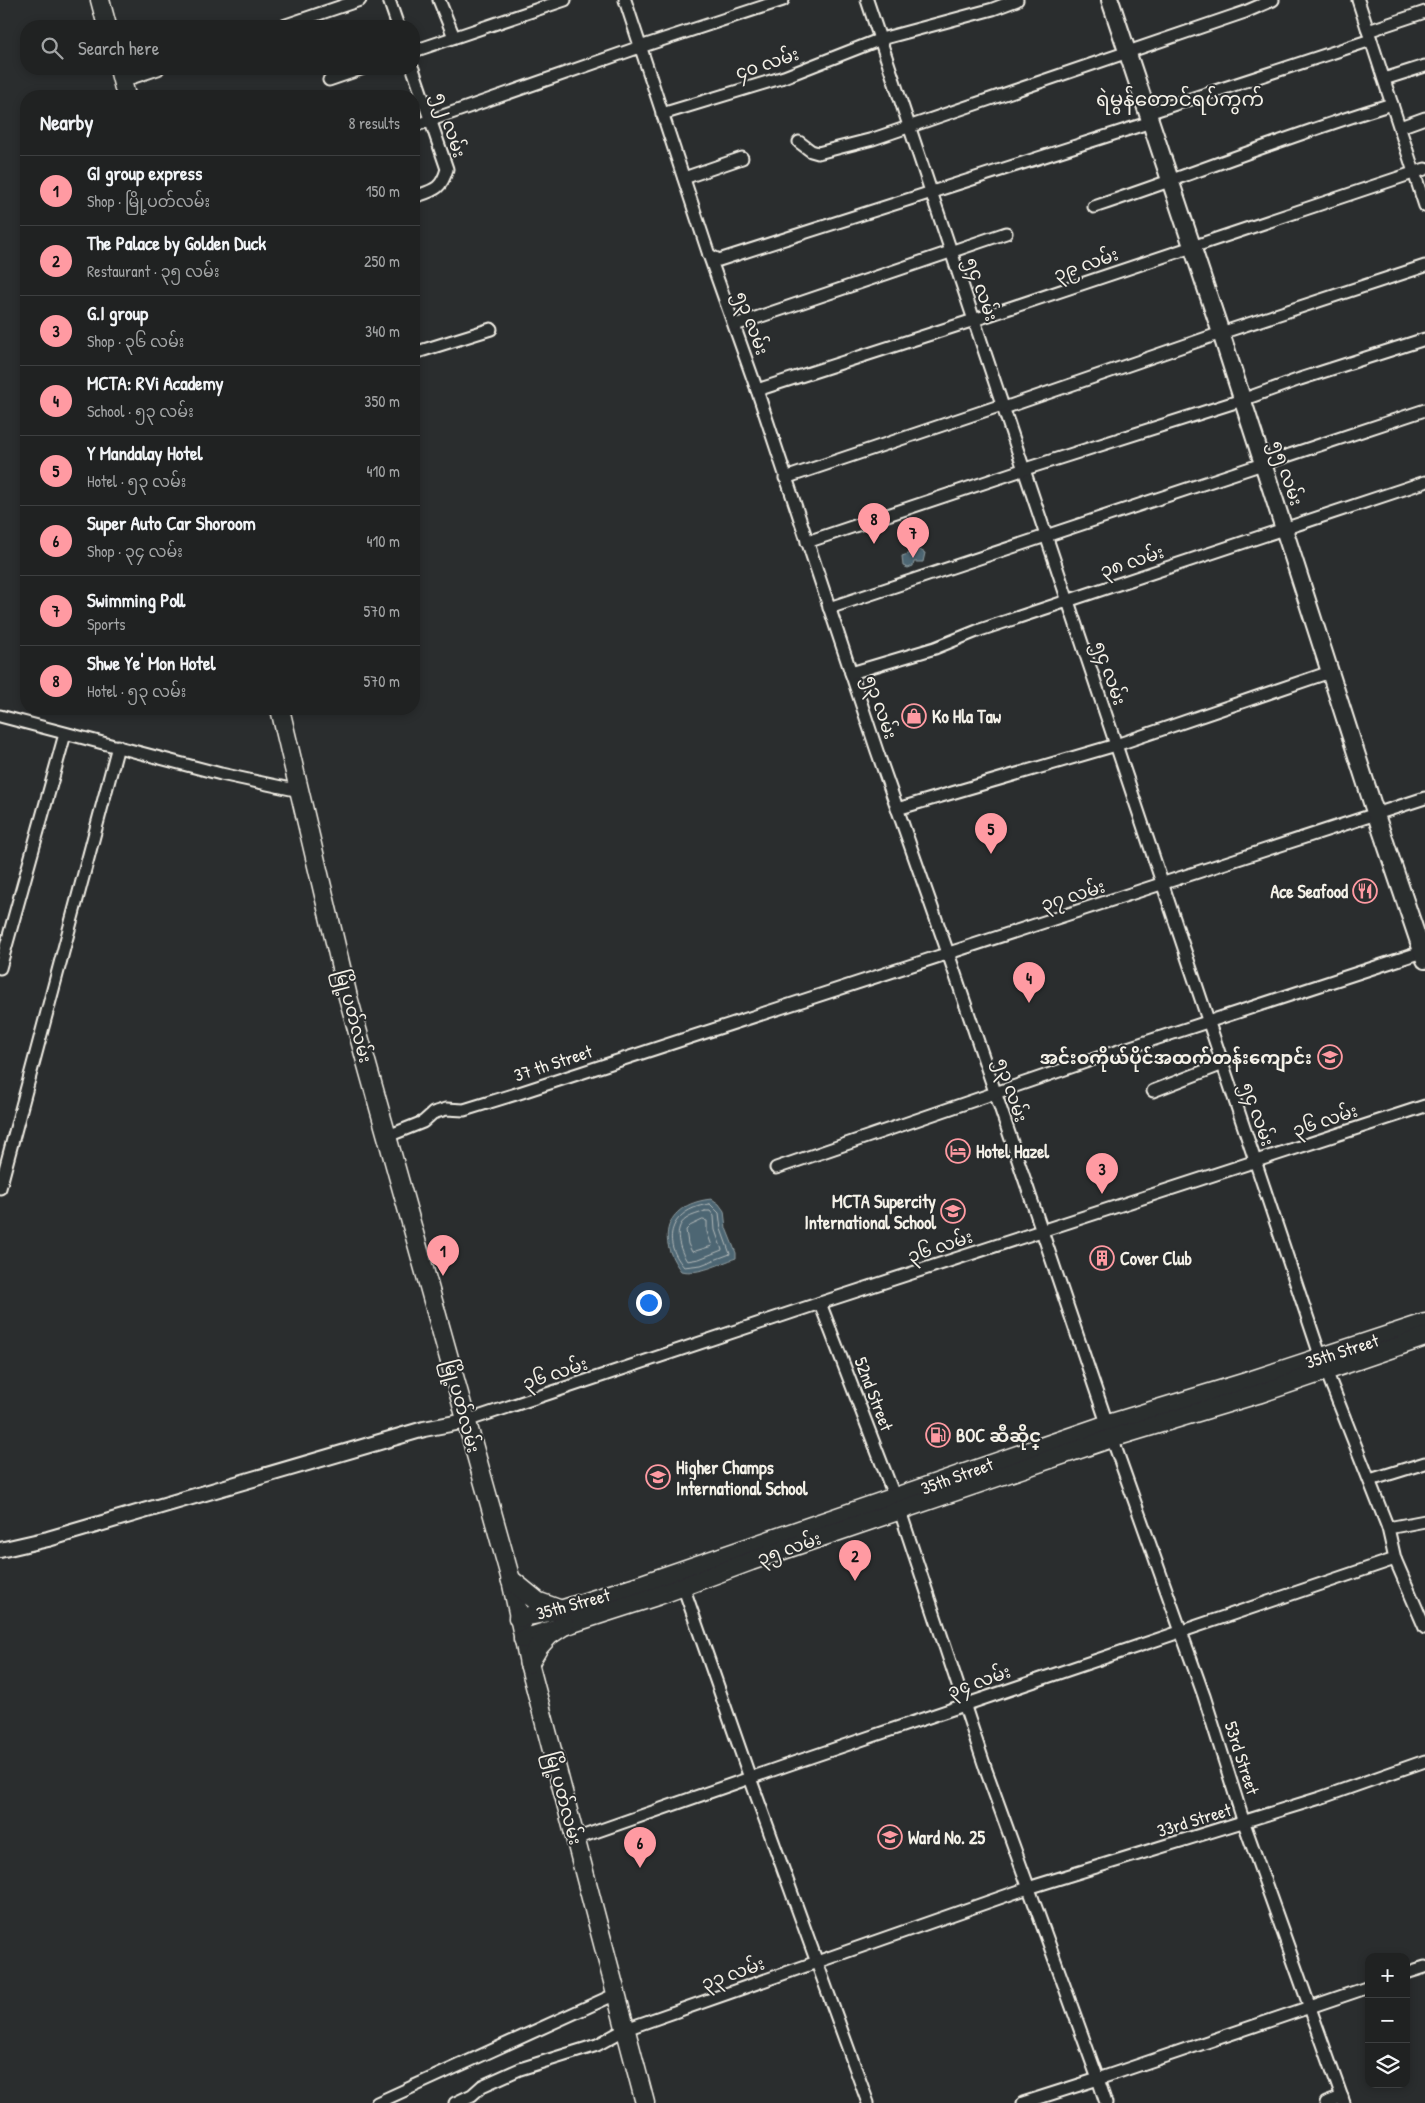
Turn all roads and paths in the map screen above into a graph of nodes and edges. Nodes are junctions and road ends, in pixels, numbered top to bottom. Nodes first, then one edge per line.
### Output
1 (100, 0) edge
2 (360, 0) edge
3 (389, 0) edge
4 (439, 0) edge
5 (566, 0) edge
6 (625, 0) edge
7 (783, 0) edge
8 (867, 0) edge
9 (1017, 0) edge
10 (1110, 0) edge
11 (1273, 0) edge
12 (1358, 0) edge
13 (1425, 12) edge
14 (105, 20) edge
15 (301, 20) edge
16 (396, 20) edge
17 (1370, 36) junction
18 (454, 38) junction
19 (881, 40) junction
20 (640, 47) junction
21 (420, 49) edge
22 (1128, 51) junction
23 (1425, 66) edge
24 (142, 75) edge
25 (344, 75) edge
26 (415, 75) edge
27 (1384, 79) junction
28 (329, 80) dead end
29 (123, 82) edge
30 (420, 90) edge
31 (420, 90) edge
32 (1392, 104) junction
33 (662, 114) junction
34 (1150, 118) junction
35 (1425, 118) edge
36 (430, 121) junction
37 (420, 124) edge
38 (909, 127) junction
39 (1400, 127) junction
40 (799, 142) dead end
41 (742, 158) dead end
42 (1420, 171) edge
43 (684, 178) junction
44 (1170, 182) junction
45 (931, 192) junction
46 (420, 195) edge
47 (1094, 206) dead end
48 (1425, 206) edge
49 (1006, 234) dead end
50 (1192, 246) junction
51 (951, 252) junction
52 (709, 255) junction
53 (1425, 266) edge
54 (974, 320) junction
55 (734, 325) junction
56 (491, 329) dead end
57 (1221, 333) junction
58 (1425, 340) edge
59 (420, 351) edge
60 (757, 390) junction
61 (1242, 400) junction
62 (1003, 407) junction
63 (1425, 410) edge
64 (1263, 463) junction
65 (1025, 469) junction
66 (786, 478) junction
67 (1425, 482) edge
68 (1285, 529) junction
69 (1046, 537) junction
70 (807, 542) junction
71 (1068, 601) junction
72 (829, 608) junction
73 (1330, 672) junction
74 (851, 674) junction
75 (281, 715) edge
76 (0, 716) edge
77 (65, 734) junction
78 (1116, 745) junction
79 (118, 746) junction
80 (300, 791) junction
81 (1425, 798) edge
82 (897, 809) junction
83 (1376, 815) junction
84 (1163, 885) junction
85 (948, 953) junction
86 (1424, 954) edge
87 (0, 968) edge
88 (1209, 1021) junction
89 (730, 1023) joint
90 (1223, 1064) junction
91 (1153, 1091) dead end
92 (995, 1094) junction
93 (1425, 1106) edge
94 (388, 1136) junction
95 (1256, 1161) junction
96 (776, 1168) dead end
97 (0, 1188) edge
98 (1041, 1231) junction
99 (820, 1303) junction
100 (1425, 1323) edge
101 (1425, 1337) edge
102 (1324, 1365) junction
103 (466, 1421) junction
104 (1110, 1431) junction
105 (1425, 1463) edge
106 (1370, 1480) junction
107 (897, 1504) junction
108 (1425, 1521) edge
109 (1388, 1528) junction
110 (0, 1550) edge
111 (1395, 1559) junction
112 (511, 1580) junction
113 (683, 1586) junction
114 (642, 1592) junction
115 (518, 1618) junction
116 (562, 1618) junction
117 (1425, 1628) edge
118 (1180, 1632) junction
119 (523, 1638) junction
120 (529, 1663) junction
121 (964, 1704) junction
122 (1425, 1761) edge
123 (750, 1778) junction
124 (1244, 1823) junction
125 (575, 1839) junction
126 (1028, 1888) junction
127 (818, 1962) junction
128 (1425, 1967) edge
129 (1410, 1973) edge
130 (1365, 1988) edge
131 (616, 1994) junction
132 (1310, 2008) junction
133 (626, 2029) junction
134 (1098, 2079) junction
135 (1343, 2100) edge
136 (377, 2103) edge
137 (455, 2103) edge
138 (645, 2103) edge
139 (868, 2103) edge
140 (1023, 2103) edge
141 (1106, 2103) edge
142 (1326, 2103) edge

1 - 14 main road
2 - 15 street
3 - 16 street
4 - 18 street
5 - 18 street
6 - 20 street, ၅၃ လမ်း
7 - 20 street
8 - 19 street, ၅၄ လမ်း
9 - 19 street, ၄၀ လမ်း
10 - 22 main road, ၅၅ လမ်း
11 - 22 street
12 - 17 street
13 - 17 street
17 - 27 street
17 - 34 street
18 - 21 street
19 - 33 street, ၄၀ လမ်း
19 - 38 street, ၅၄ လမ်း
20 - 33 street, ၅၃ လမ်း
20 - 36 street
22 - 34 main road, ၅၅ လမ်း
22 - 38 street
23 - 27 street
24 - 29 street
25 - 28 street
26 - 30 street, ၅၂ လမ်း
27 - 32 street
31 - 36 street, ၅၂ လမ်း
32 - 39 street
32 - 44 street
33 - 43 street, ၅၃ လမ်း
34 - 44 main road, ၅၅ လမ်း
34 - 45 street
35 - 39 street
36 - 37 street
36 - 46 street, ၅၂ လမ်း
38 - 40 street
38 - 45 street, ၅၄ လမ်း
39 - 42 street
41 - 43 street
42 - 48 street
42 - 50 street, ၃၉ လမ်း
43 - 52 street, ၅၃ လမ်း
44 - 47 street
44 - 50 main road, ၅၅ လမ်း
45 - 51 street, ၅၄ လမ်း
45 - 52 street
49 - 51 street
50 - 54 street, ၃၉ လမ်း
50 - 57 main road, ၅၅ လမ်း
51 - 54 street, ၅၄ လမ်း
51 - 55 street
52 - 55 street, ၅၃ လမ်း
53 - 57 street
54 - 60 street, ၃၉ လမ်း
54 - 62 street, ၅၄ လမ်း
55 - 60 street, ၅၃ လမ်း
56 - 59 street
57 - 61 main road, ၅၅ လမ်း
57 - 62 street
58 - 61 street
60 - 66 street, ၅၃ လမ်း
61 - 64 main road, ၅၅ လမ်း
61 - 65 street
62 - 65 street, ၅၄ လမ်း
62 - 66 street
63 - 64 street
64 - 68 main road, ၅၅ လမ်း
64 - 69 street
65 - 69 street, ၅၄ လမ်း
65 - 70 street
66 - 70 street, ၅၃ လမ်း
67 - 68 street, ၃၈ လမ်း
68 - 71 street, ၃၈ လမ်း
68 - 73 main road, ၅၅ လမ်း
69 - 71 street, ၅၄ လမ်း
69 - 72 street
70 - 72 street, ၅၃ လမ်း
71 - 74 street, ၃၈ လမ်း
71 - 78 street, ၅၄ လမ်း
72 - 74 street, ၅၃ လမ်း
73 - 78 street
73 - 83 main road, ၅၅ လမ်း
74 - 82 street, ၅၃ လမ်း
75 - 80 main road, မြို့ပတ်လမ်း
76 - 77 street
77 - 79 street
77 - 87 street
78 - 82 street
78 - 84 street, ၅၄ လမ်း
79 - 80 street
79 - 97 street
80 - 94 main road, မြို့ပတ်လမ်း
81 - 83 street, ၃၇ လမ်း
82 - 85 street, ၅၃ လမ်း
83 - 84 street, ၃၇ လမ်း
83 - 86 main road, ၅၅ လမ်း
84 - 85 street, ၃၇ လမ်း
84 - 88 street, ၅၄ လမ်း
85 - 89 street, ၃၇ လမ်း
85 - 92 street, ၅၃ လမ်း
86 - 88 street
88 - 90 street, ၅၄ လမ်း
88 - 92 street
89 - 94 street, 37 th Street
90 - 91 street
90 - 95 street, ၅၄ လမ်း
92 - 96 street
92 - 98 street, ၅၃ လမ်း
93 - 95 street, ၃၆ လမ်း
94 - 103 main road, မြို့ပတ်လမ်း
95 - 98 street, ၃၆ လမ်း
95 - 102 street, ၅၄ လမ်း
98 - 99 street, ၃၆ လမ်း
98 - 104 street, ၅၃ လမ်း
99 - 103 street, ၃၆ လမ်း
99 - 107 street, 52nd Street
100 - 102 main road, 35th Street
101 - 102 main road, 35th Street
102 - 104 main road, 35th Street
102 - 106 street, ၅၄ လမ်း
103 - 110 street
103 - 112 main road, မြို့ပတ်လမ်း
104 - 107 main road, ၃၅ လမ်း
104 - 118 street, 53rd Street
105 - 106 street
106 - 109 street, ၅၄ လမ်း
107 - 113 main road, ၃၅ လမ်း
107 - 114 main road, 35th Street
107 - 121 street, 52nd Street
108 - 109 street
109 - 111 street, ၅၄ လမ်း
111 - 117 street, ၅၄ လမ်း
111 - 118 street, ၃၄ လမ်း
112 - 115 main road, မြို့ပတ်လမ်း
112 - 116 highway
113 - 114 main road, ၃၅ လမ်း
113 - 123 street
114 - 116 main road, 35th Street
115 - 116 main road, 35th Street
115 - 119 main road, မြို့ပတ်လမ်း
116 - 119 main road
116 - 120 highway
118 - 121 street, ၃၄ လမ်း
118 - 124 street, 53rd Street
119 - 120 main road, မြို့ပတ်လမ်း
120 - 125 main road, မြို့ပတ်လမ်း
121 - 123 street, ၃၄ လမ်း
121 - 126 street, 52nd Street
122 - 124 street, 33rd Street
123 - 125 street, ၃၄ လမ်း
123 - 127 street
124 - 126 street, 33rd Street
124 - 132 street, 53rd Street
125 - 131 main road, မြို့ပတ်လမ်း
126 - 127 street, ၃၃ လမ်း
126 - 134 street, 52nd Street
127 - 133 street, ၃၃ လမ်း
127 - 139 street
128 - 129 street
130 - 132 street
131 - 133 main road, မြို့ပတ်လမ်း
131 - 136 street
132 - 134 street
132 - 135 street, 53rd Street
133 - 137 street, ၃၃ လမ်း
133 - 138 main road, မြို့ပတ်လမ်း
134 - 140 street
134 - 141 street, 52nd Street
135 - 142 street

